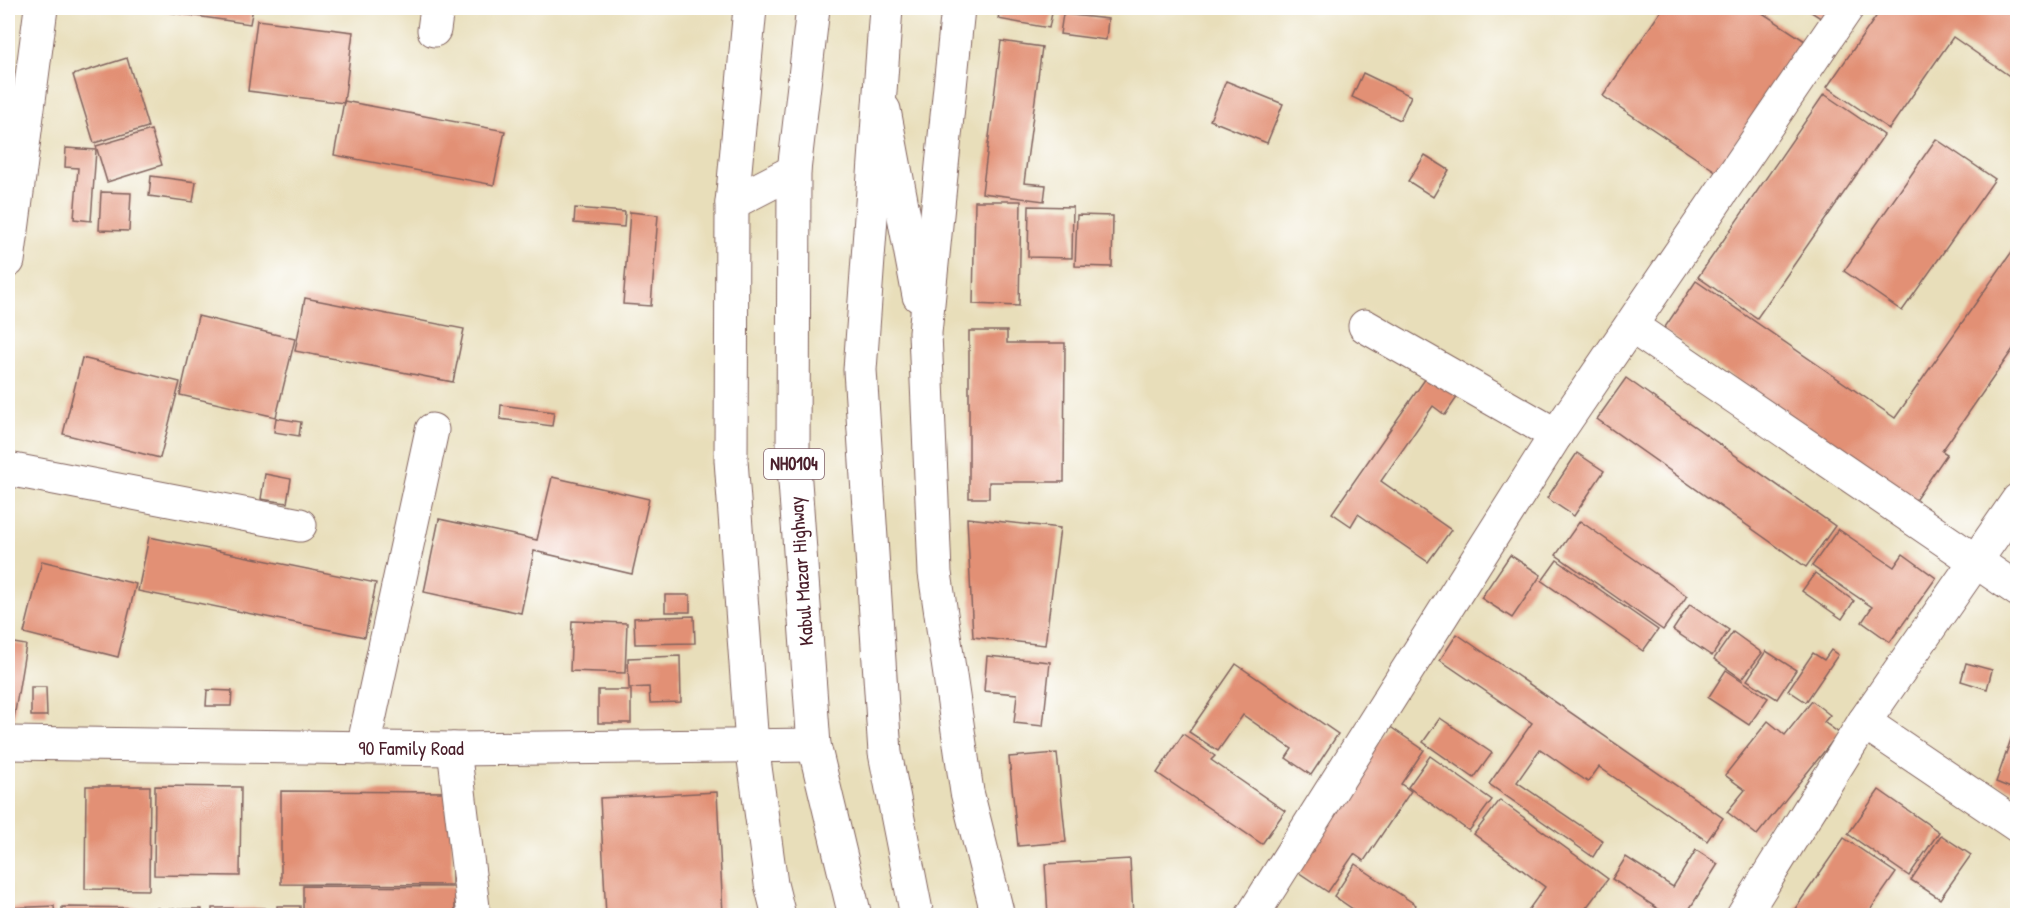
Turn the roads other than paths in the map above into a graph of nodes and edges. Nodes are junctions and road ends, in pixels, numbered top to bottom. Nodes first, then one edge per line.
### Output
1 (41, 8) edge
2 (750, 8) edge
3 (813, 8) edge
4 (886, 8) edge
5 (958, 8) edge
6 (1847, 8) edge
7 (879, 86) junction
8 (794, 171) junction
9 (732, 203) junction
10 (8, 261) edge
11 (1365, 326) dead end
12 (1631, 326) junction
13 (926, 333) junction
14 (432, 430) dead end
15 (1556, 435) junction
16 (8, 469) edge
17 (2018, 500) edge
18 (300, 525) dead end
19 (1974, 560) junction
20 (2018, 590) edge
21 (1864, 722) junction
22 (8, 744) edge
23 (752, 745) junction
24 (814, 745) junction
25 (363, 748) junction
26 (454, 749) junction
27 (2018, 826) edge
28 (1261, 912) edge
29 (474, 915) edge
30 (779, 915) edge
31 (855, 915) edge
32 (917, 915) edge
33 (998, 915) edge
34 (1743, 915) edge

1 - 10 main road
2 - 9 main road
3 - 8 main road, Kabul Mazar Highway / NH0104
4 - 7 main road
5 - 13 main road
6 - 12 main road
7 - 13 main road
7 - 32 main road
8 - 9 main road
8 - 24 main road, Kabul Mazar Highway / NH0104
9 - 23 main road
11 - 15 main road
12 - 15 main road
12 - 19 main road
13 - 33 main road
14 - 25 main road
15 - 28 main road
16 - 18 main road
17 - 19 main road
19 - 20 main road
19 - 21 main road
21 - 27 main road
21 - 34 main road
22 - 25 main road, 90 Family Road
23 - 24 main road, 90 Family Road
23 - 26 main road, 90 Family Road
23 - 30 main road
24 - 31 main road, Kabul Mazar Highway / NH0104
25 - 26 main road, 90 Family Road
26 - 29 main road

